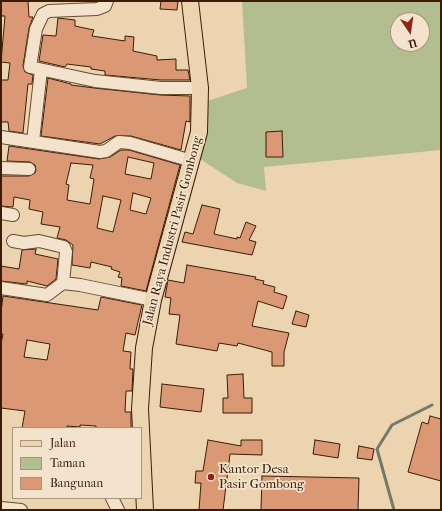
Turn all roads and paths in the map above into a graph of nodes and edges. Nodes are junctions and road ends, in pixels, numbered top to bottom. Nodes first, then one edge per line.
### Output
1 (107, 1) edge
2 (190, 1) edge
3 (41, 70) junction
4 (200, 88) junction
5 (1, 137) edge
6 (33, 141) junction
7 (192, 161) junction
8 (1, 168) edge
9 (29, 169) dead end
10 (1, 213) edge
11 (13, 215) dead end
12 (13, 241) dead end
13 (63, 283) junction
14 (1, 288) edge
15 (153, 300) junction
16 (142, 427) edge
17 (142, 430) edge
18 (112, 499) edge
19 (1, 508) edge
20 (21, 510) edge
21 (118, 510) edge
22 (146, 510) edge

1 - 3 street
2 - 4 main road, Jalan Raya Industri Pasir Gombong
3 - 4 street
3 - 6 street
4 - 7 main road, Jalan Raya Industri Pasir Gombong
5 - 6 street
6 - 7 street
7 - 15 main road, Jalan Raya Industri Pasir Gombong
8 - 9 street
10 - 11 street
12 - 13 street
13 - 14 street
13 - 15 street
15 - 16 main road, Jalan Raya Industri Pasir Gombong
17 - 22 main road, Jalan Raya Industri Pasir Gombong
18 - 21 street
19 - 20 street

